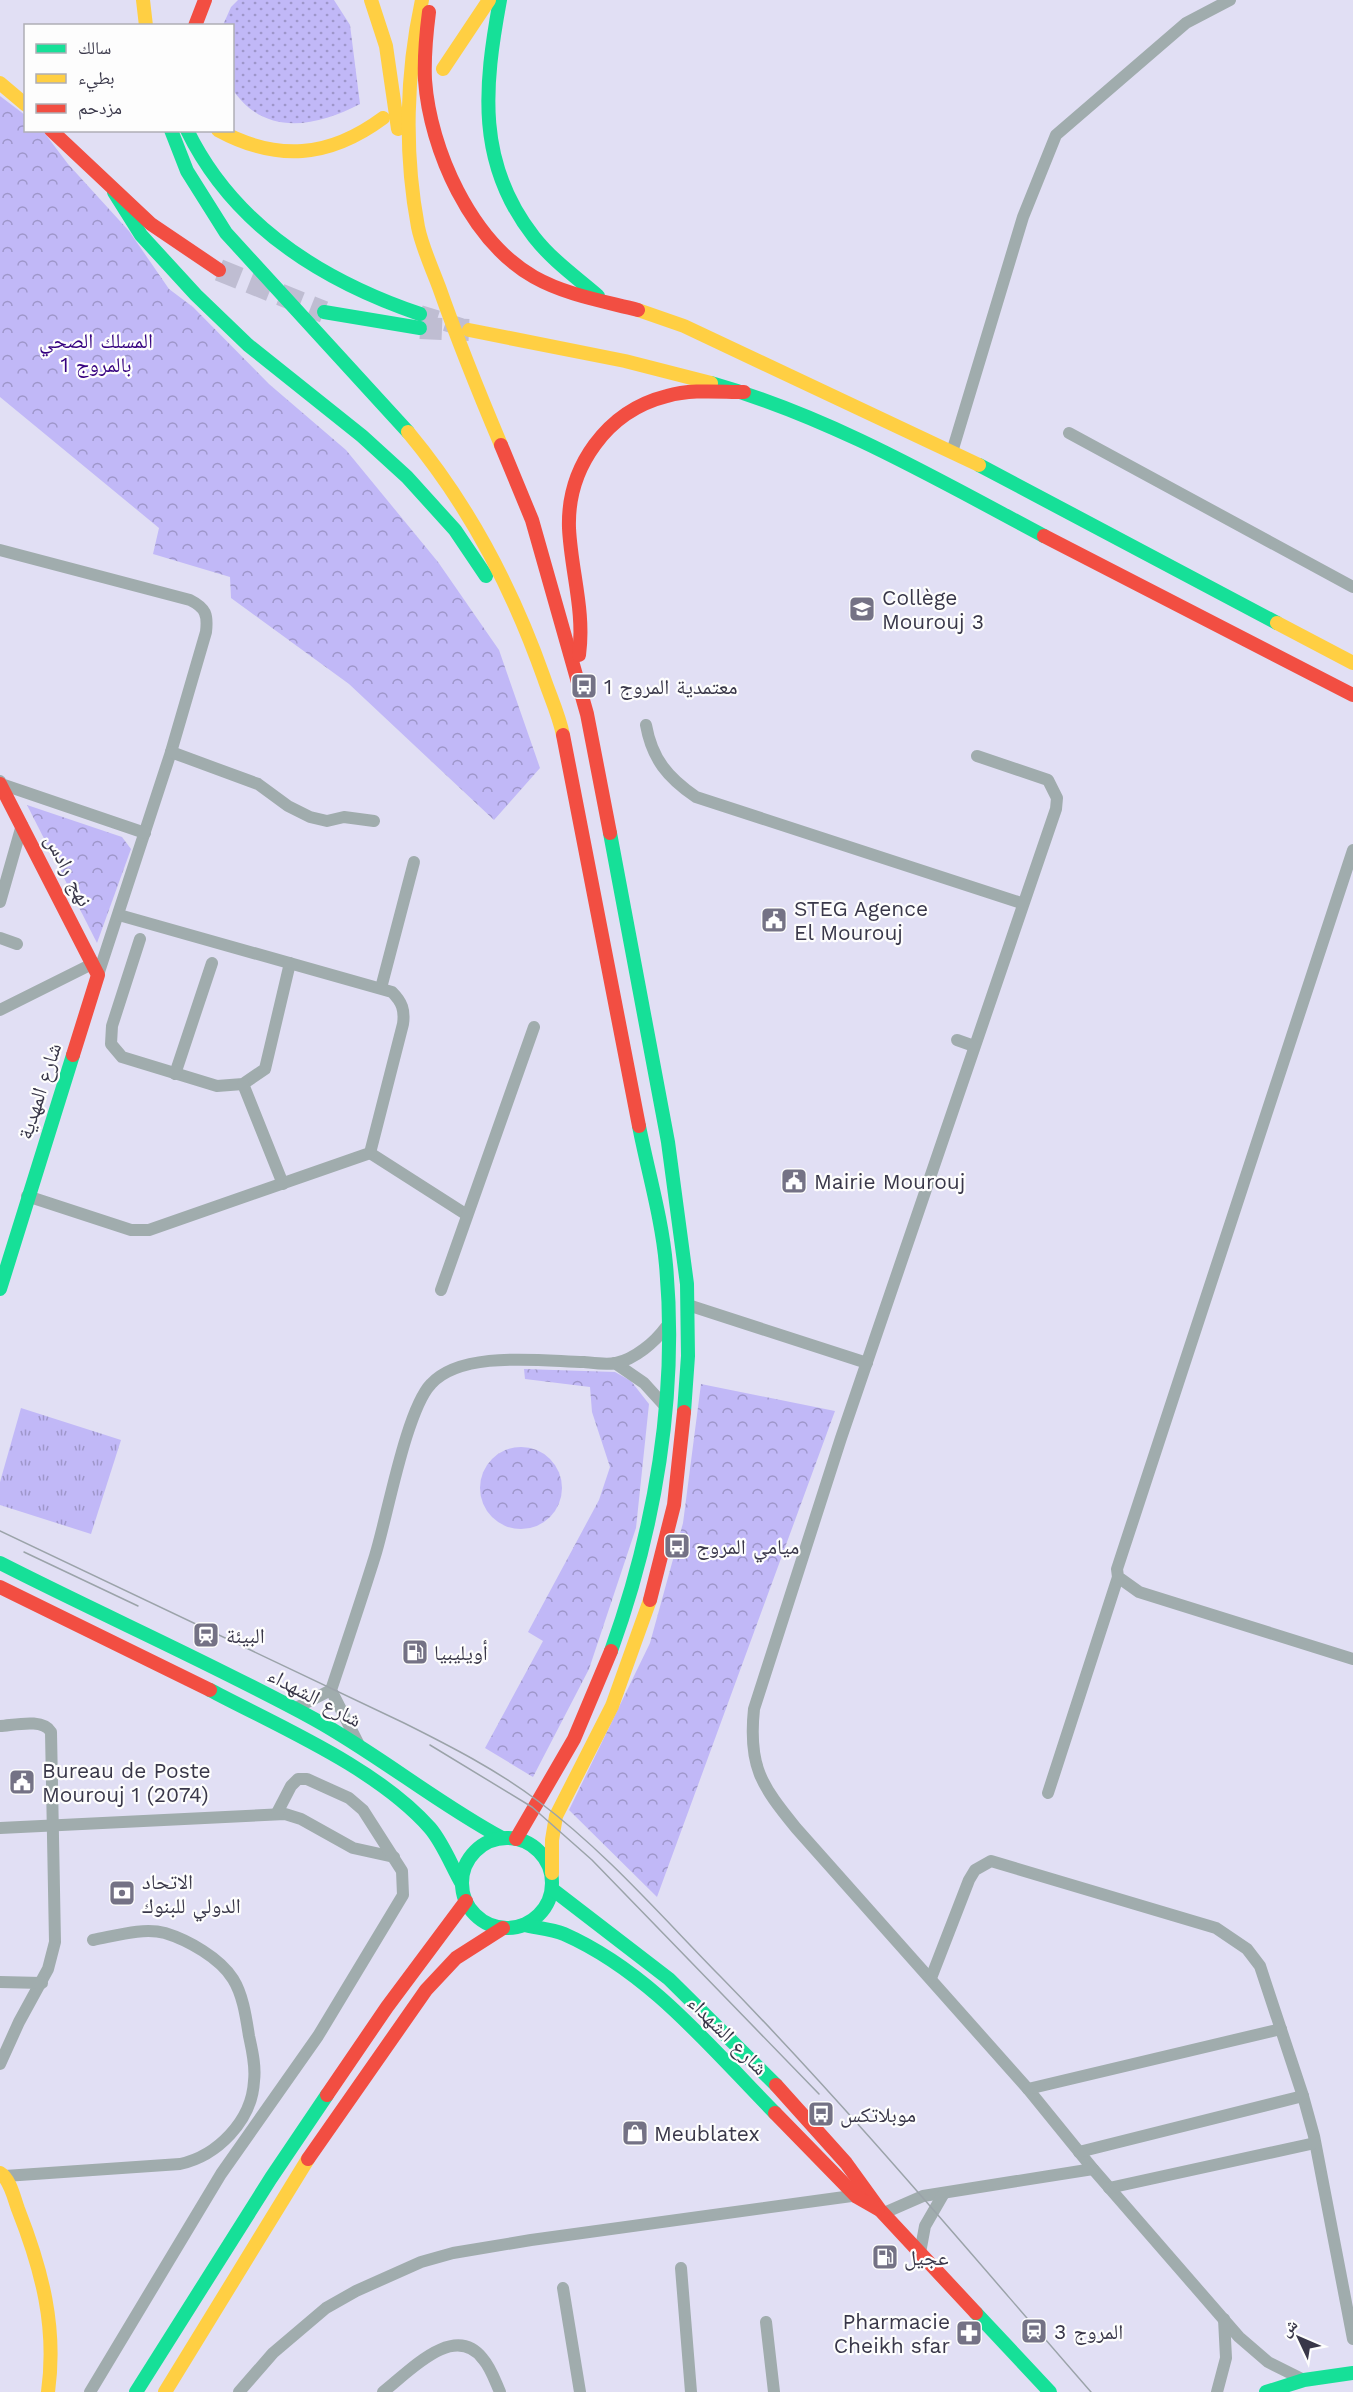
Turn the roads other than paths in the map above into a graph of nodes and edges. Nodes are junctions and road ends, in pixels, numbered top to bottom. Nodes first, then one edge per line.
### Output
1 (205, 0) edge
2 (371, 0) edge
3 (422, 0) edge
4 (432, 0) edge
5 (489, 0) edge
6 (500, 0) edge
7 (1230, 0) edge
8 (143, 3) edge
9 (146, 24) edge
10 (151, 24) edge
11 (196, 24) edge
12 (443, 69) dead end
13 (0, 83) edge
14 (24, 103) edge
15 (234, 124) edge
16 (53, 132) edge
17 (172, 132) edge
18 (188, 132) edge
19 (222, 132) edge
20 (114, 192) junction
21 (414, 207) junction
22 (219, 270) tunnel mouth
23 (602, 299) junction
24 (324, 312) tunnel mouth
25 (469, 330) tunnel mouth
26 (744, 392) junction
27 (1069, 433) dead end
28 (952, 452) junction
29 (0, 550) edge
30 (1353, 587) edge
31 (1353, 663) edge
32 (575, 668) junction
33 (541, 670) junction
34 (1353, 695) edge
35 (646, 725) dead end
36 (171, 752) junction
37 (977, 756) dead end
38 (0, 783) edge
39 (374, 821) dead end
40 (22, 825) junction
41 (145, 833) junction
42 (1353, 850) edge
43 (414, 862) dead end
44 (4, 872) edge
45 (0, 902) edge
46 (1022, 903) junction
47 (119, 915) junction
48 (0, 939) edge
49 (140, 939) dead end
50 (17, 944) dead end
51 (212, 963) dead end
52 (290, 963) junction
53 (96, 969) junction
54 (381, 988) junction
55 (0, 1010) edge
56 (534, 1027) dead end
57 (957, 1040) dead end
58 (974, 1046) junction
59 (175, 1074) junction
60 (243, 1084) junction
61 (370, 1153) junction
62 (283, 1184) junction
63 (27, 1196) junction
64 (467, 1215) junction
65 (0, 1289) edge
66 (441, 1290) dead end
67 (688, 1305) junction
68 (670, 1322) junction
69 (615, 1363) junction
70 (867, 1363) junction
71 (666, 1407) junction
72 (0, 1563) edge
73 (1118, 1577) junction
74 (0, 1587) edge
75 (1353, 1659) edge
76 (331, 1690) junction
77 (294, 1709) junction
78 (0, 1726) edge
79 (359, 1744) junction
80 (1048, 1793) dead end
81 (277, 1813) junction
82 (55, 1825) junction
83 (0, 1828) edge
84 (509, 1838) junction
85 (394, 1857) junction
86 (552, 1873) junction
87 (462, 1884) junction
88 (552, 1889) junction
89 (466, 1901) junction
90 (524, 1925) junction
91 (503, 1928) junction
92 (93, 1940) dead end
93 (931, 1978) junction
94 (0, 1982) edge
95 (42, 1983) junction
96 (1281, 2029) junction
97 (0, 2064) edge
98 (255, 2080) junction
99 (1028, 2089) junction
100 (275, 2095) junction
101 (1303, 2096) junction
102 (237, 2124) junction
103 (248, 2132) junction
104 (1315, 2143) junction
105 (1079, 2152) junction
106 (1093, 2169) junction
107 (3, 2174) edge
108 (1109, 2188) junction
109 (862, 2192) junction
110 (944, 2193) junction
111 (882, 2211) junction
112 (920, 2253) junction
113 (681, 2268) dead end
114 (563, 2289) dead end
115 (1224, 2319) junction
116 (766, 2322) dead end
117 (1353, 2339) edge
118 (1353, 2373) edge
119 (1304, 2380) junction
120 (48, 2392) edge
121 (90, 2392) edge
122 (136, 2392) edge
123 (165, 2392) edge
124 (239, 2392) edge
125 (383, 2392) edge
126 (500, 2392) edge
127 (580, 2392) edge
128 (691, 2392) edge
129 (774, 2392) edge
130 (1050, 2392) edge
131 (1217, 2392) edge
132 (1266, 2392) edge

1 - 11 main road
2 - 21 main road
3 - 21 main road
4 - 23 main road
5 - 12 main road
6 - 23 main road
7 - 28 street
8 - 9 main road
8 - 10 main road
13 - 14 main road
15 - 19 main road
16 - 20 main road
17 - 33 main road
18 - 24 main road
20 - 22 main road
20 - 33 main road
21 - 32 main road
23 - 28 main road
25 - 26 main road
26 - 32 main road
26 - 34 main road
27 - 30 street
28 - 31 main road
29 - 36 street
32 - 67 main road
33 - 68 main road
35 - 46 street
36 - 39 street
36 - 41 street
37 - 46 street
38 - 40 main road, نهج رادس
38 - 41 street
40 - 44 street
40 - 53 main road, نهج رادس
41 - 47 street
42 - 73 street
43 - 54 street
44 - 45 street
46 - 58 street
47 - 52 street
47 - 53 street
48 - 50 street
49 - 59 street
51 - 59 street
52 - 54 street
52 - 60 street
53 - 55 street
53 - 63 main road, شارع المهدية
54 - 61 street
56 - 64 street
57 - 58 street
58 - 70 street
59 - 60 street
60 - 62 street
61 - 62 street
61 - 64 street
62 - 63 street
63 - 65 main road, شارع المهدية
64 - 66 street
67 - 70 street
67 - 86 main road
68 - 69 street
68 - 71 main road
69 - 71 street
69 - 76 street
70 - 93 street
71 - 84 main road
72 - 77 main road, شارع الشهداء
73 - 75 street
73 - 80 street
74 - 87 main road, شارع الشهداء
76 - 77 street
76 - 79 street
77 - 79 main road, شارع الشهداء
78 - 82 street
79 - 84 main road, شارع الشهداء
81 - 82 street
81 - 85 street
81 - 85 street
82 - 83 street
82 - 95 street
84 - 86 main road
84 - 87 main road
85 - 100 street
86 - 88 main road
87 - 89 main road
88 - 90 main road
88 - 109 main road, شارع الشهداء
89 - 91 main road
89 - 122 main road
90 - 91 main road
90 - 109 main road, شارع الشهداء
91 - 123 main road
92 - 98 street
93 - 96 street
93 - 99 street
94 - 95 street
95 - 97 street
96 - 99 street
96 - 101 street
98 - 100 street
98 - 102 street
99 - 105 street
100 - 103 street
101 - 104 street
101 - 105 street
102 - 103 street
102 - 107 street
103 - 121 street
104 - 108 street
104 - 117 street
105 - 106 street
106 - 108 street
106 - 110 street
107 - 120 main road
108 - 115 street
109 - 111 main road, شارع الشهداء
109 - 124 street
110 - 111 street
110 - 112 street
111 - 112 main road, شارع الشهداء
112 - 130 main road, شارع الشهداء
113 - 128 street
114 - 127 street
115 - 119 street
115 - 131 street
116 - 129 street
118 - 119 main road
119 - 132 main road
125 - 126 street

